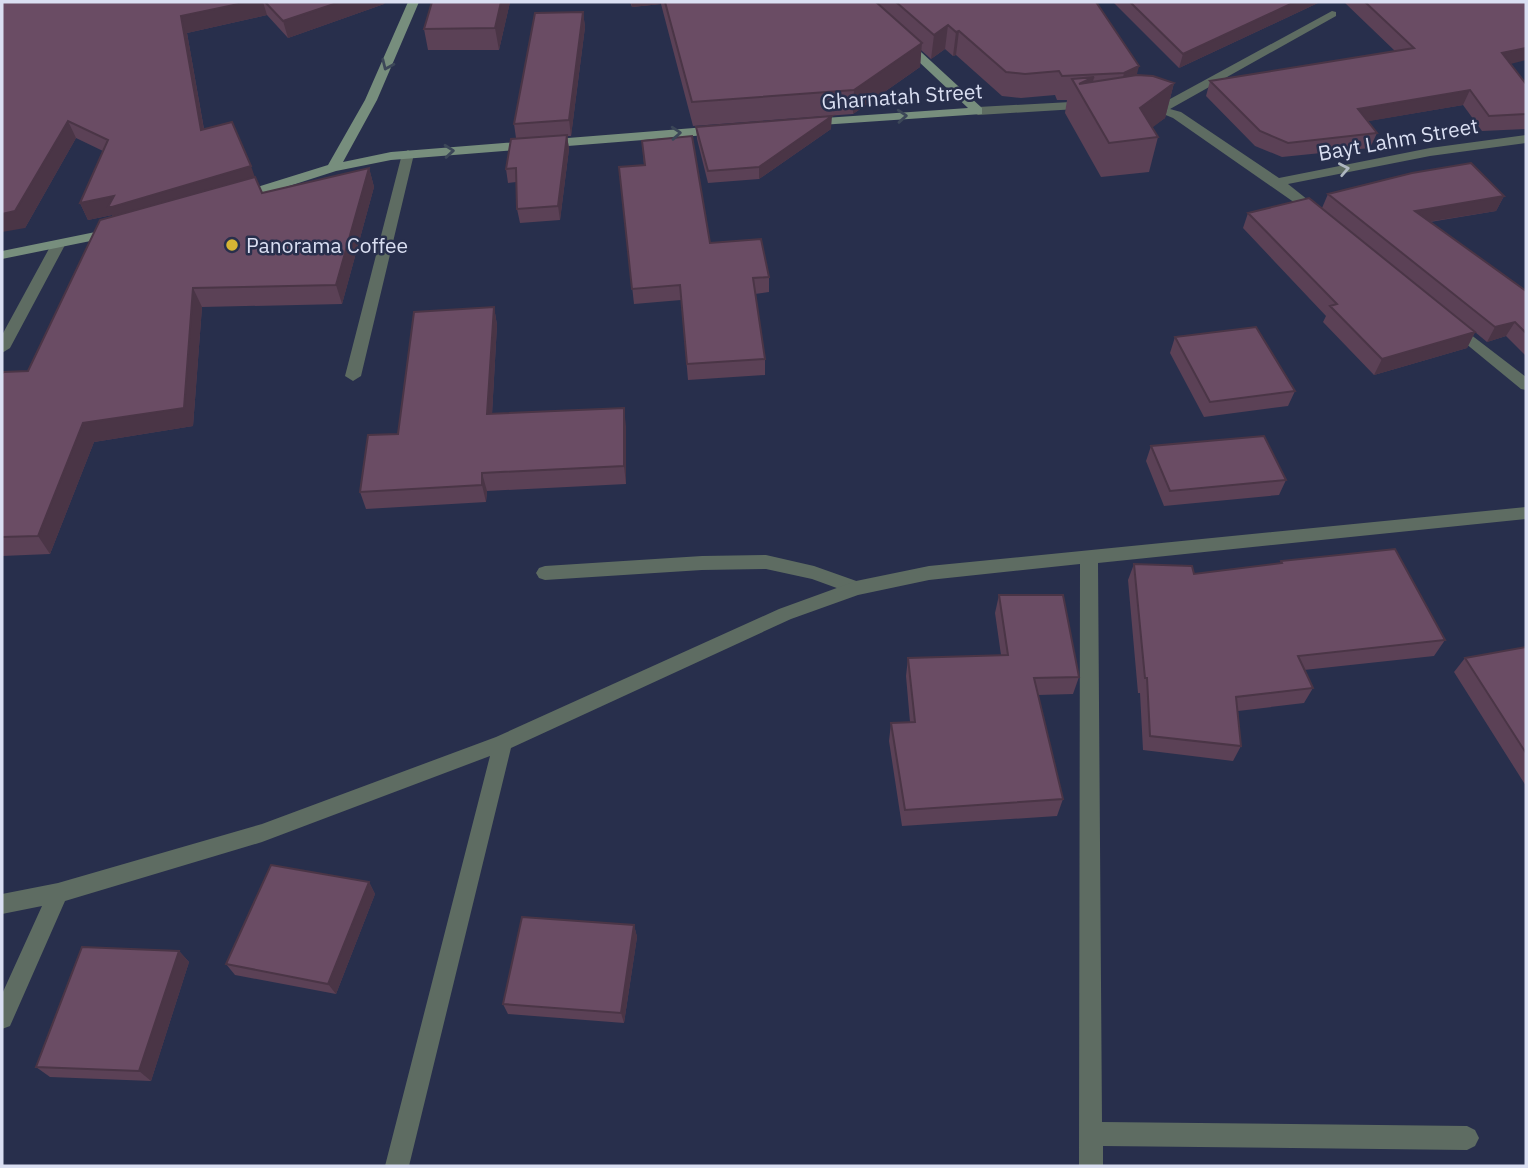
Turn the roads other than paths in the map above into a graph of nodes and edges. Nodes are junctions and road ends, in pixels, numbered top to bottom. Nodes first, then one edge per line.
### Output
1 (413, 2) edge
2 (1332, 14) dead end
3 (894, 33) edge
4 (1129, 103) edge
5 (1102, 105) edge
6 (1163, 108) junction
7 (978, 111) junction
8 (802, 124) edge
9 (734, 129) edge
10 (1526, 139) edge
11 (408, 154) junction
12 (333, 168) junction
13 (1278, 182) junction
14 (222, 202) edge
15 (136, 226) edge
16 (1332, 226) edge
17 (58, 245) junction
18 (2, 256) edge
19 (1440, 315) edge
20 (2, 348) edge
21 (353, 376) dead end
22 (1526, 385) edge
23 (1526, 513) edge
24 (1089, 556) junction
25 (545, 573) dead end
26 (856, 588) junction
27 (503, 743) junction
28 (58, 893) junction
29 (2, 904) edge
30 (2, 1018) edge
31 (1091, 1134) junction
32 (1467, 1138) dead end
33 (397, 1166) edge
34 (1091, 1166) edge

1 -> 12 street
2 - 6 street
3 - 7 street
4 - 6 street
5 - 7 street, Gharnatah Street
6 - 13 street
8 -> 7 street, Gharnatah Street
11 -> 9 street
13 -> 10 street, Bayt Lahm Street
11 - 12 street
11 - 21 street
12 - 14 street
13 - 16 street
15 - 17 street
17 - 18 street
17 - 20 street
19 - 22 street
23 - 24 street
24 - 26 street
24 - 31 street
25 - 26 street
26 - 27 street
27 - 28 street
27 - 33 street
28 - 29 street
28 - 30 street
31 - 32 street
31 - 34 street

